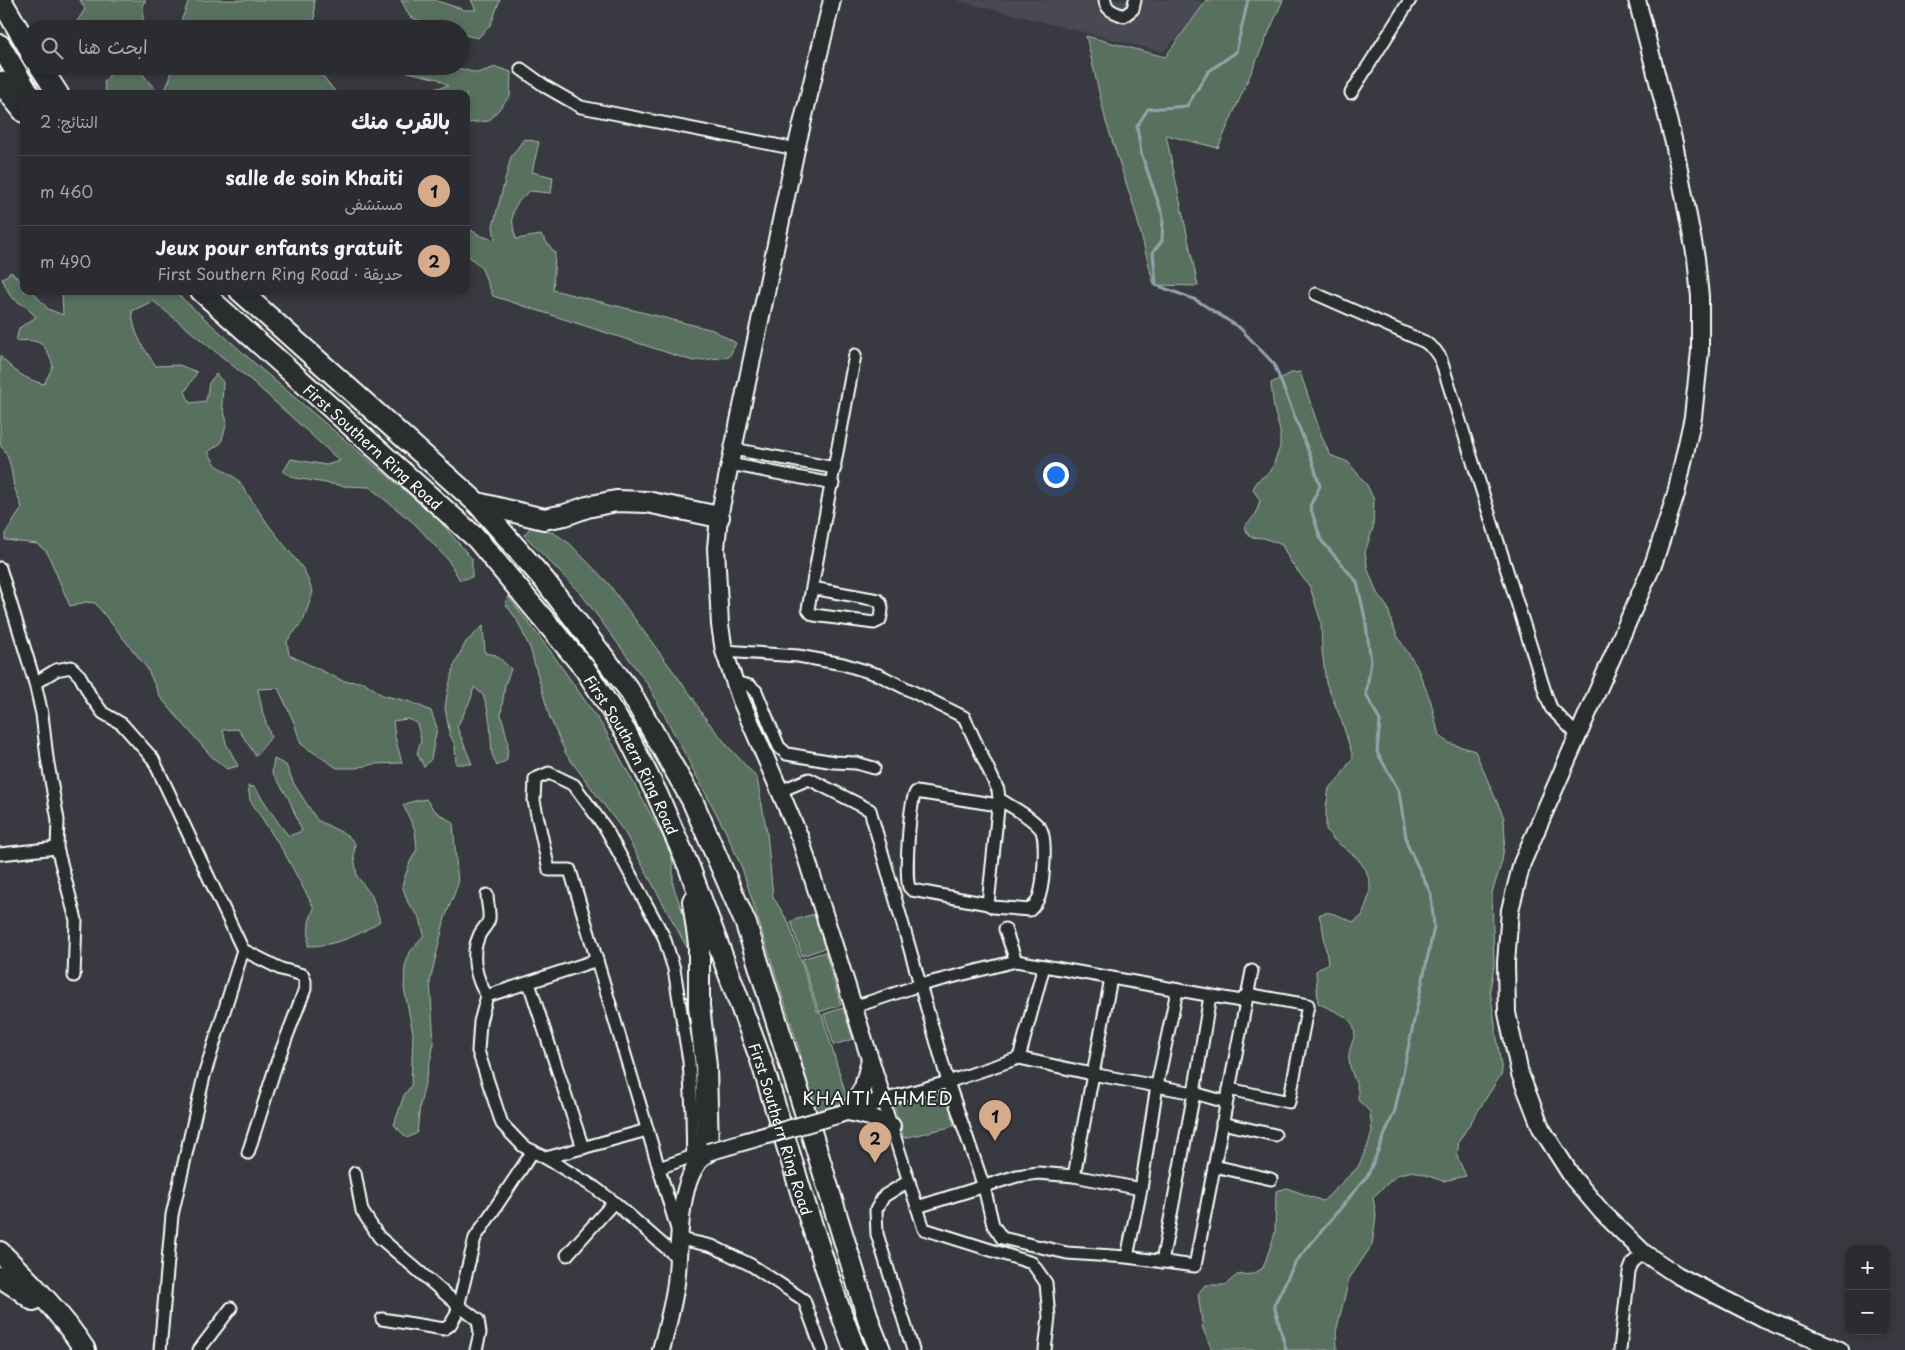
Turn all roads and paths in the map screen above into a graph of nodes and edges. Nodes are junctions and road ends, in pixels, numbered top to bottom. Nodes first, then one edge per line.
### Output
1 (1, 0) edge
2 (832, 0) edge
3 (1105, 0) edge
4 (1135, 0) edge
5 (1410, 0) edge
6 (1637, 0) edge
7 (20, 33) edge
8 (0, 46) edge
9 (520, 69) dead end
10 (46, 75) edge
11 (0, 82) edge
12 (27, 90) edge
13 (55, 90) edge
14 (1351, 93) dead end
15 (20, 107) edge
16 (796, 149) junction
17 (1316, 294) dead end
18 (205, 295) edge
19 (244, 295) edge
20 (855, 355) dead end
21 (731, 457) junction
22 (835, 468) junction
23 (833, 484) junction
24 (477, 503) junction
25 (532, 517) junction
26 (719, 517) junction
27 (517, 549) junction
28 (0, 568) edge
29 (812, 588) junction
30 (724, 651) junction
31 (734, 682) junction
32 (35, 683) junction
33 (1577, 735) junction
34 (874, 768) dead end
35 (780, 790) junction
36 (999, 802) junction
37 (57, 848) junction
38 (0, 854) edge
39 (689, 867) junction
40 (487, 895) dead end
41 (988, 904) junction
42 (1005, 929) dead end
43 (243, 950) junction
44 (597, 960) junction
45 (1016, 961) junction
46 (1044, 966) junction
47 (1252, 971) dead end
48 (74, 976) dead end
49 (1111, 978) junction
50 (529, 983) junction
51 (920, 985) junction
52 (1177, 991) junction
53 (1247, 994) junction
54 (487, 996) junction
55 (1210, 996) junction
56 (854, 1007) junction
57 (1019, 1058) junction
58 (870, 1060) junction
59 (1092, 1074) junction
60 (948, 1082) junction
61 (1157, 1085) junction
62 (1229, 1089) junction
63 (1194, 1093) junction
64 (884, 1100) junction
65 (1226, 1102) junction
66 (842, 1114) junction
67 (1222, 1123) junction
68 (892, 1126) junction
69 (646, 1130) junction
70 (1275, 1135) dead end
71 (582, 1148) junction
72 (533, 1151) junction
73 (248, 1153) dead end
74 (546, 1158) junction
75 (698, 1160) junction
76 (1214, 1166) junction
77 (660, 1168) junction
78 (354, 1173) dead end
79 (1074, 1176) junction
80 (1271, 1179) dead end
81 (909, 1181) junction
82 (984, 1186) junction
83 (1141, 1190) junction
84 (614, 1202) junction
85 (917, 1208) junction
86 (680, 1239) junction
87 (0, 1252) edge
88 (1644, 1253) junction
89 (567, 1254) dead end
90 (1127, 1257) junction
91 (679, 1259) junction
92 (1162, 1262) junction
93 (0, 1264) edge
94 (0, 1276) edge
95 (51, 1304) junction
96 (458, 1305) junction
97 (232, 1308) dead end
98 (382, 1319) dead end
99 (72, 1350) edge
100 (85, 1350) edge
101 (160, 1350) edge
102 (199, 1350) edge
103 (476, 1350) edge
104 (661, 1350) edge
105 (822, 1350) edge
106 (855, 1350) edge
107 (880, 1350) edge
108 (913, 1350) edge
109 (1045, 1350) edge
110 (1620, 1350) edge
111 (1840, 1350) edge

1 - 7 highway
2 - 16 main road
3 - 4 street
5 - 14 street
6 - 33 main road
8 - 12 highway
9 - 16 street
10 - 13 highway
11 - 15 highway
16 - 21 main road
17 - 33 street
18 - 39 highway, First Southern Ring Road
19 - 24 highway, First Southern Ring Road
20 - 22 street
21 - 22 street
21 - 23 street
21 - 26 main road
22 - 23 street
23 - 29 street
24 - 25 highway
24 - 27 highway, First Southern Ring Road
25 - 26 highway
25 - 27 highway
26 - 30 main road
27 - 107 highway, First Southern Ring Road
28 - 32 street
29 - 29 street
30 - 31 main road
30 - 36 street
31 - 34 street
31 - 35 main road
32 - 37 street
32 - 43 street
33 - 88 main road
35 - 51 street
35 - 56 main road
36 - 41 street
36 - 41 street
36 - 41 street
37 - 38 street
37 - 48 street
39 - 75 highway
39 - 106 highway, First Southern Ring Road
40 - 54 street
42 - 45 street
43 - 73 street
43 - 101 street
44 - 50 street
44 - 69 street
44 - 75 street
45 - 46 street
45 - 51 street
46 - 49 street
46 - 57 street
47 - 53 street
49 - 52 street
49 - 59 street
50 - 54 street
50 - 71 street
51 - 56 street
51 - 60 street
52 - 55 street
52 - 61 street
53 - 55 street
53 - 62 street
53 - 62 street
54 - 72 street
55 - 63 street
56 - 58 main road
57 - 59 street
57 - 60 street
58 - 64 main road
58 - 66 main road
59 - 61 street
59 - 79 street
60 - 64 street
60 - 82 street
61 - 63 street
61 - 83 street
62 - 65 street
63 - 65 street
63 - 92 street
64 - 66 main road
64 - 68 street
65 - 67 street
66 - 68 main road
66 - 75 main road, bridge
67 - 70 street
67 - 76 street
68 - 81 street
69 - 71 street
69 - 77 street
71 - 74 street
72 - 74 street
72 - 96 street
74 - 84 street
75 - 77 street
75 - 86 main road
76 - 80 street
76 - 92 street
77 - 86 street
78 - 96 street
79 - 82 street
79 - 83 street
81 - 85 street
81 - 108 street
82 - 85 street
82 - 90 street
83 - 90 street
84 - 89 street
84 - 91 street
85 - 109 street
86 - 91 main road
86 - 105 street
87 - 95 highway
88 - 110 street
88 - 111 main road
90 - 92 street
91 - 104 main road
93 - 95 highway
94 - 99 highway
95 - 100 highway
96 - 98 street
96 - 103 street
97 - 102 street

